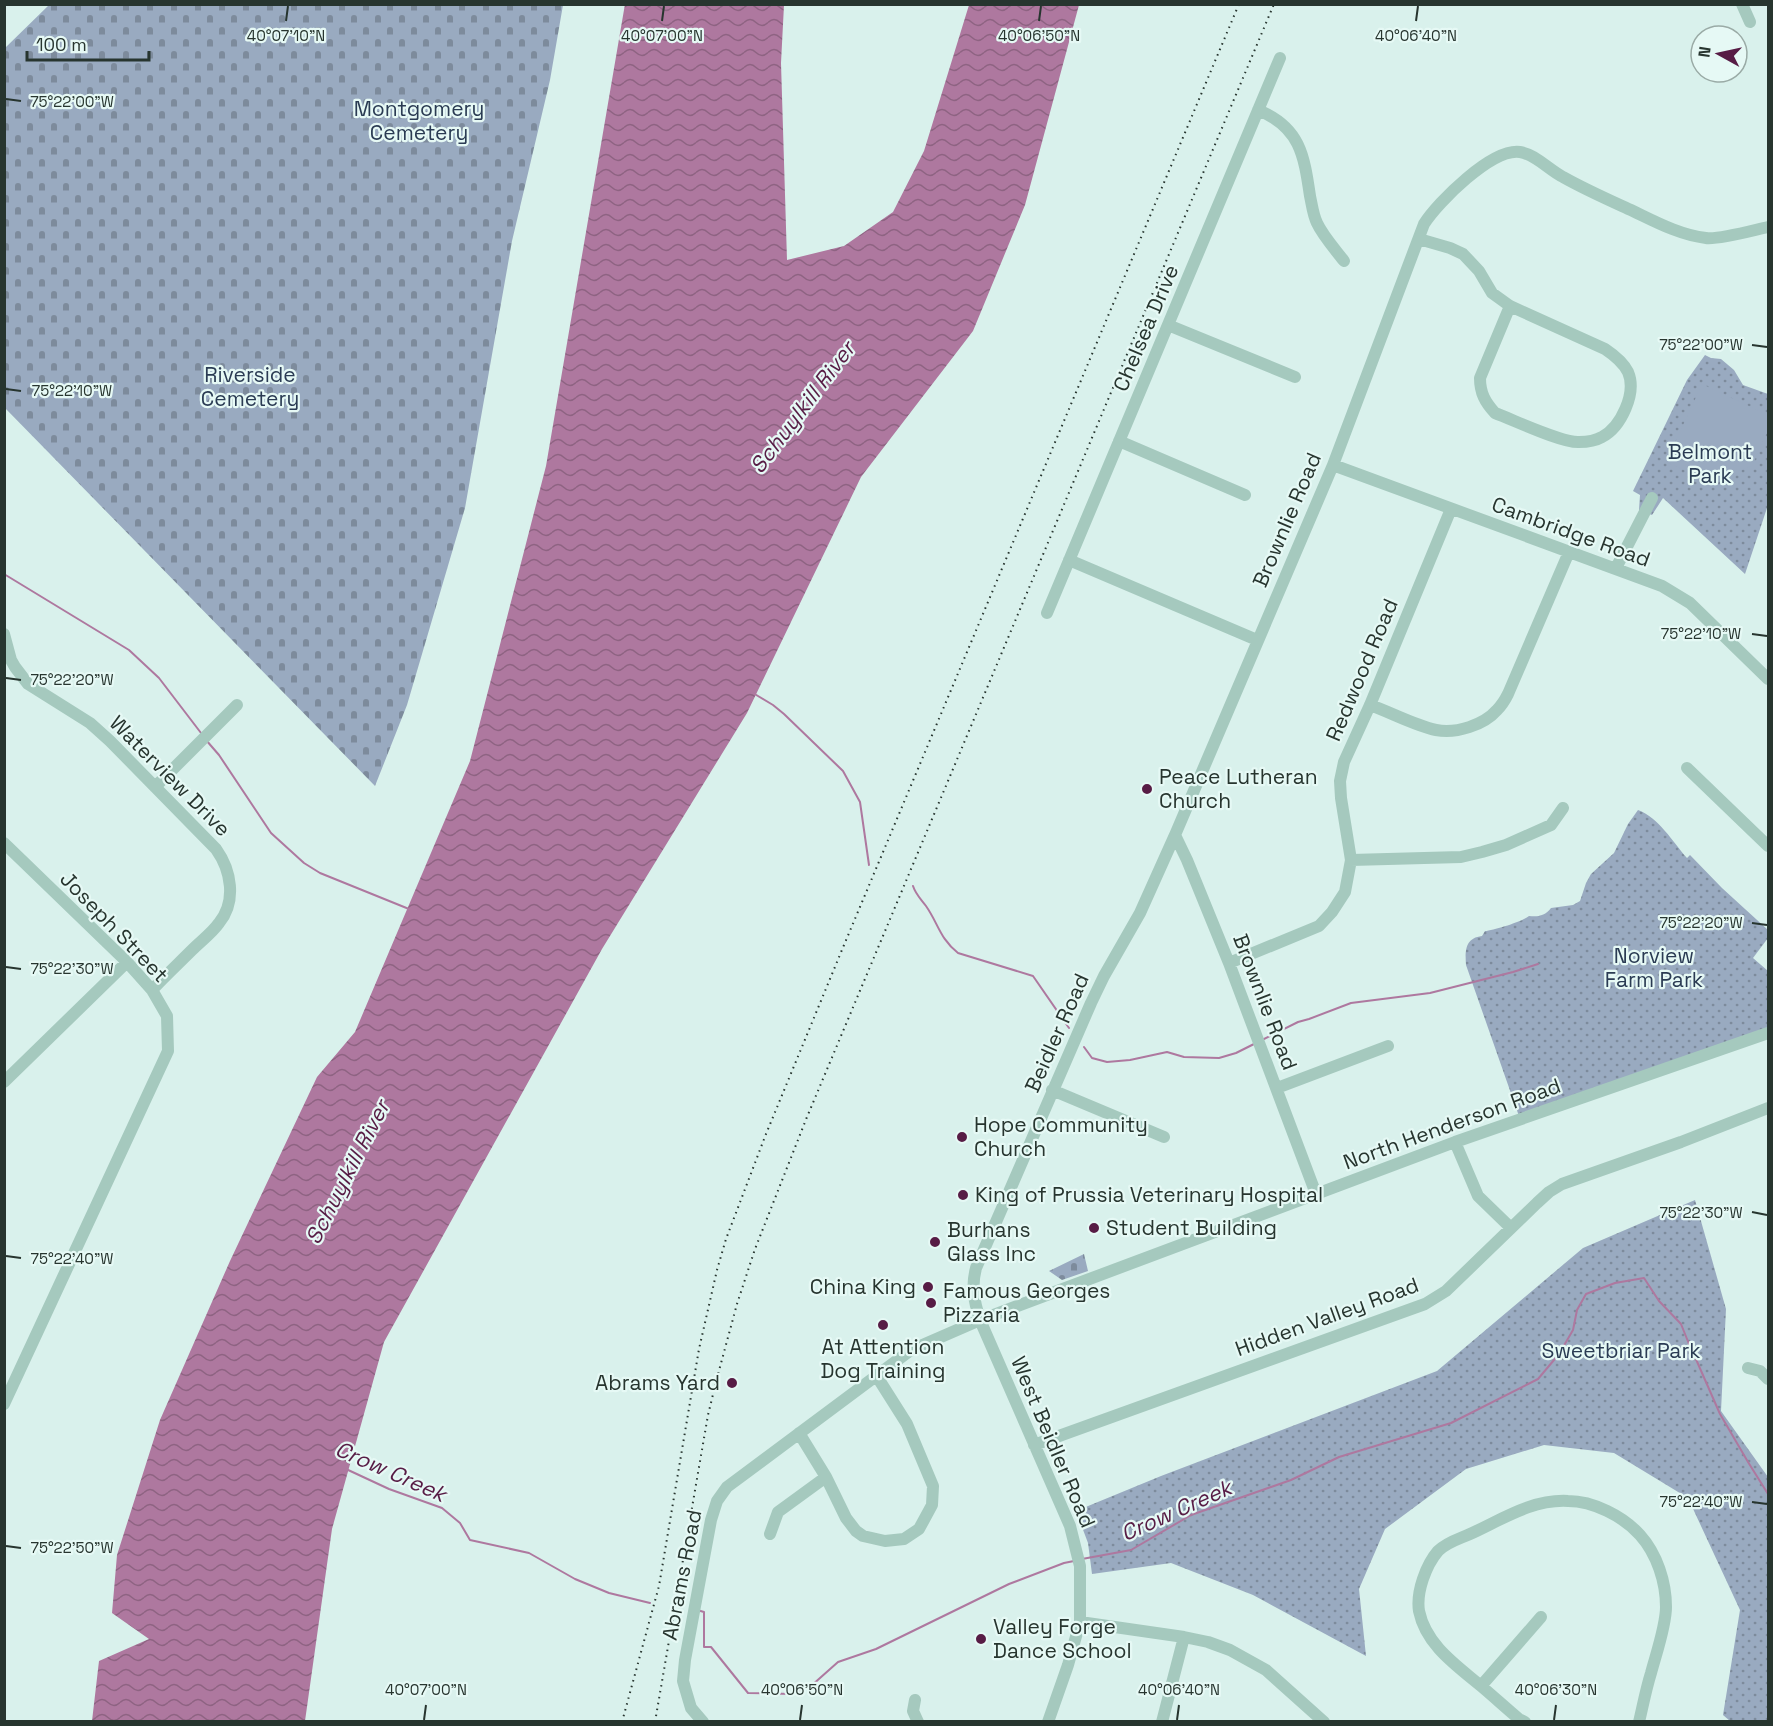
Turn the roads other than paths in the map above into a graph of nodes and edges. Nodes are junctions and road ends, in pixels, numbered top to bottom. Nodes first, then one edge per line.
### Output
1 (1742, 4) edge
2 (1750, 22) dead end
3 (1280, 58) dead end
4 (1258, 110) junction
5 (1768, 227) edge
6 (1419, 239) junction
7 (1344, 261) dead end
8 (1510, 306) junction
9 (1168, 325) junction
10 (1295, 377) dead end
11 (1119, 441) junction
12 (1333, 465) junction
13 (1245, 495) dead end
14 (1652, 498) dead end
15 (1451, 509) junction
16 (1569, 552) junction
17 (1069, 560) junction
18 (1616, 568) junction
19 (1047, 613) dead end
20 (4, 634) edge
21 (1257, 640) junction
22 (1768, 679) edge
23 (237, 705) dead end
24 (1370, 705) junction
25 (1687, 768) dead end
26 (155, 787) junction
27 (1563, 808) dead end
28 (1175, 835) junction
29 (1768, 846) edge
30 (6, 847) edge
31 (1351, 860) junction
32 (127, 962) junction
33 (1230, 963) junction
34 (152, 990) junction
35 (1768, 1033) edge
36 (1388, 1046) dead end
37 (4, 1082) edge
38 (1277, 1088) junction
39 (1052, 1090) junction
40 (1768, 1108) edge
41 (1164, 1137) dead end
42 (1455, 1142) junction
43 (1316, 1194) junction
44 (1511, 1228) junction
45 (980, 1320) junction
46 (1748, 1368) dead end
47 (876, 1375) junction
48 (1768, 1378) edge
49 (4, 1404) edge
50 (799, 1433) junction
51 (1034, 1445) junction
52 (826, 1477) junction
53 (770, 1534) dead end
54 (1541, 1617) dead end
55 (1080, 1622) junction
56 (1184, 1636) junction
57 (1481, 1686) junction
58 (915, 1700) dead end
59 (703, 1722) edge
60 (918, 1722) edge
61 (1048, 1722) edge
62 (1162, 1722) edge
63 (1324, 1722) edge
64 (1525, 1722) edge
65 (1639, 1722) edge

1 - 2 street
3 - 4 street, Chelsea Drive
4 - 7 street
4 - 9 street, Chelsea Drive
5 - 6 street, Brownlie Road
6 - 8 street
6 - 12 street, Brownlie Road
8 - 8 street
9 - 10 street
9 - 11 street, Chelsea Drive
11 - 13 street
11 - 17 street, Chelsea Drive
12 - 15 street, Cambridge Road
12 - 21 street, Brownlie Road
14 - 18 street
15 - 16 street, Cambridge Road
15 - 24 street, Redwood Road
16 - 18 street, Cambridge Road
16 - 24 street
17 - 19 street, Chelsea Drive
17 - 21 street
18 - 22 street, Cambridge Road
20 - 26 street, Waterview Drive
21 - 28 street, Brownlie Road
23 - 26 street
24 - 31 street, Redwood Road
25 - 29 street
26 - 34 street, Waterview Drive
27 - 31 street
28 - 33 street, Brownlie Road
28 - 39 street, Beidler Road
30 - 32 street, Joseph Street
31 - 33 street, Redwood Road
32 - 34 street, Joseph Street
32 - 37 street
33 - 38 street, Brownlie Road
34 - 49 street, Joseph Street
35 - 42 street, North Henderson Road
36 - 38 street
38 - 43 street, Brownlie Road
39 - 41 street
39 - 45 street, Beidler Road
40 - 44 street, Hidden Valley Road
42 - 43 street, North Henderson Road
42 - 44 street
43 - 45 street, North Henderson Road
44 - 51 street, Hidden Valley Road
45 - 47 street, North Henderson Road
45 - 51 street, West Beidler Road
46 - 48 street
47 - 50 street, North Henderson Road
47 - 52 street
50 - 52 street
50 - 59 street, Abrams Road
51 - 55 street, West Beidler Road
52 - 53 street
54 - 57 street
55 - 56 street
55 - 61 street, West Beidler Road
56 - 62 street
56 - 63 street
57 - 64 street
57 - 65 street
58 - 60 street

